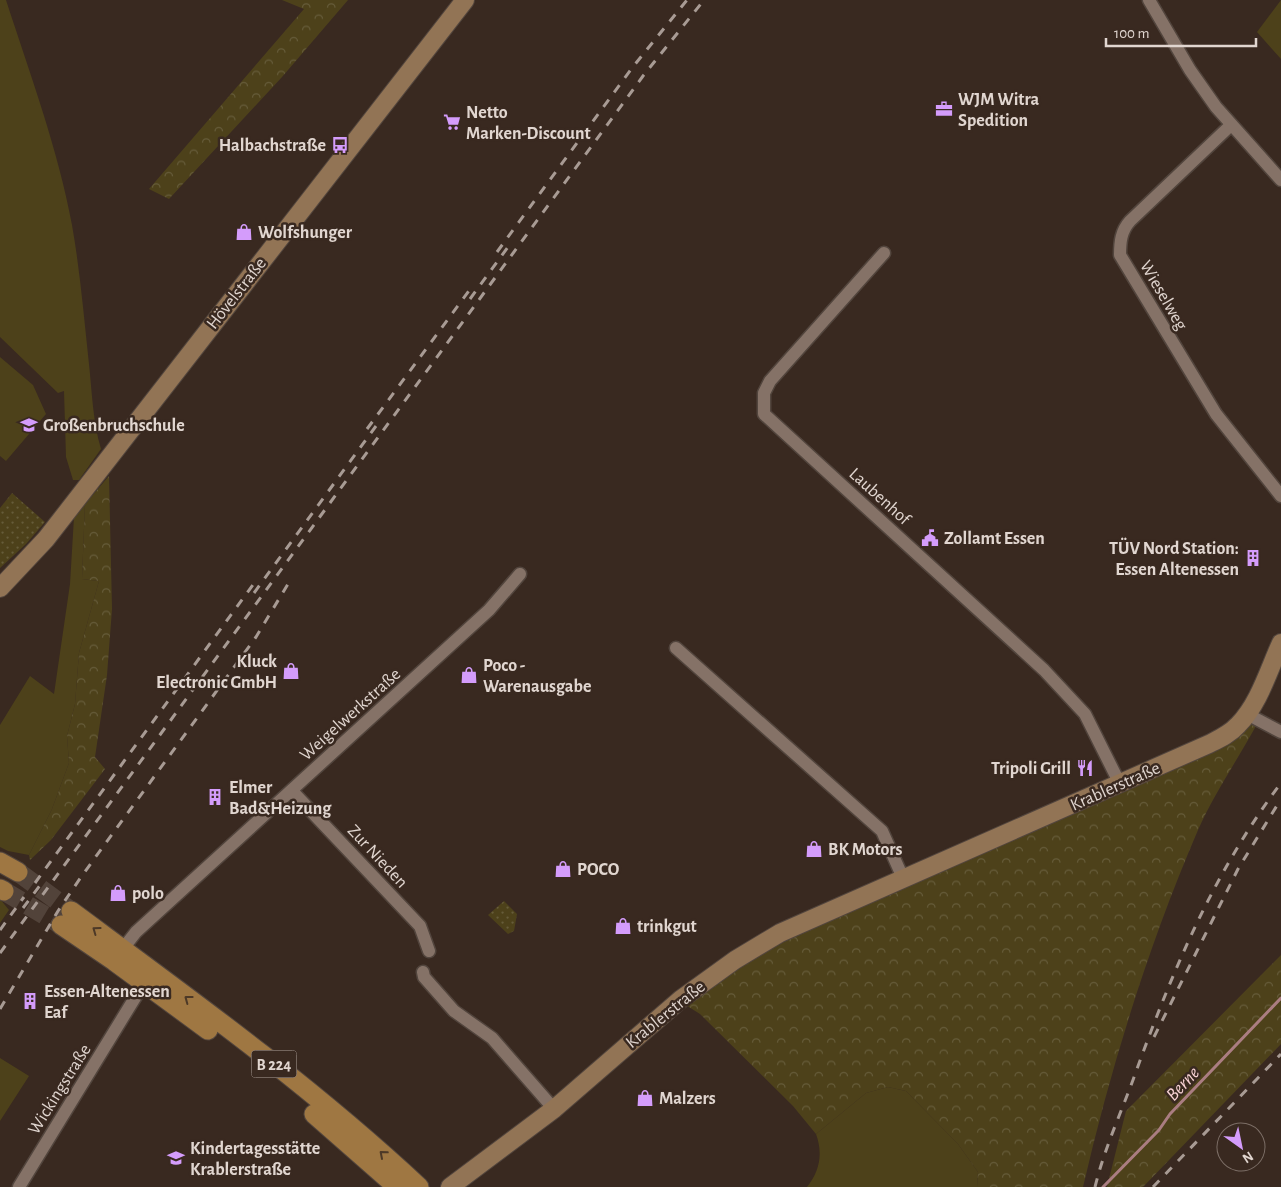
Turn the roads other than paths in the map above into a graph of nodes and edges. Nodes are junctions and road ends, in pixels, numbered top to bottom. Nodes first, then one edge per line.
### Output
1 (464, 0) edge
2 (1154, 2) edge
3 (1231, 125) junction
4 (1281, 180) edge
5 (884, 253) dead end
6 (1281, 496) edge
7 (520, 574) dead end
8 (2, 590) edge
9 (1281, 643) edge
10 (676, 648) dead end
11 (1247, 714) junction
12 (1281, 732) edge
13 (1120, 784) junction
14 (292, 791) junction
15 (0, 862) edge
16 (18, 872) tunnel mouth
17 (903, 878) junction
18 (66, 918) tunnel mouth
19 (428, 951) dead end
20 (118, 955) junction
21 (423, 972) dead end
22 (144, 984) junction
23 (554, 1109) junction
24 (19, 1187) edge
25 (397, 1187) edge
26 (420, 1187) edge
27 (450, 1187) edge

1 - 8 street, Hövelstraße
2 - 3 street
3 - 4 street
3 - 6 street, Wieselweg
5 - 13 street, Laubenhof
7 - 14 street, Weigelwerkstraße
9 - 11 street, Krablerstraße
10 - 17 street
11 - 12 street
11 - 13 street, Krablerstraße
13 - 17 street, Krablerstraße
14 - 19 street, Zur Nieden
14 - 20 street, Weigelwerkstraße
15 - 16 main road
17 - 23 street, Krablerstraße
18 - 20 main road, B 224
20 - 22 main road, B 224
26 -> 20 main road, B 224
21 - 23 street
22 - 24 street, Wickingstraße
22 - 25 main road, B 224
23 - 27 street, Krablerstraße

